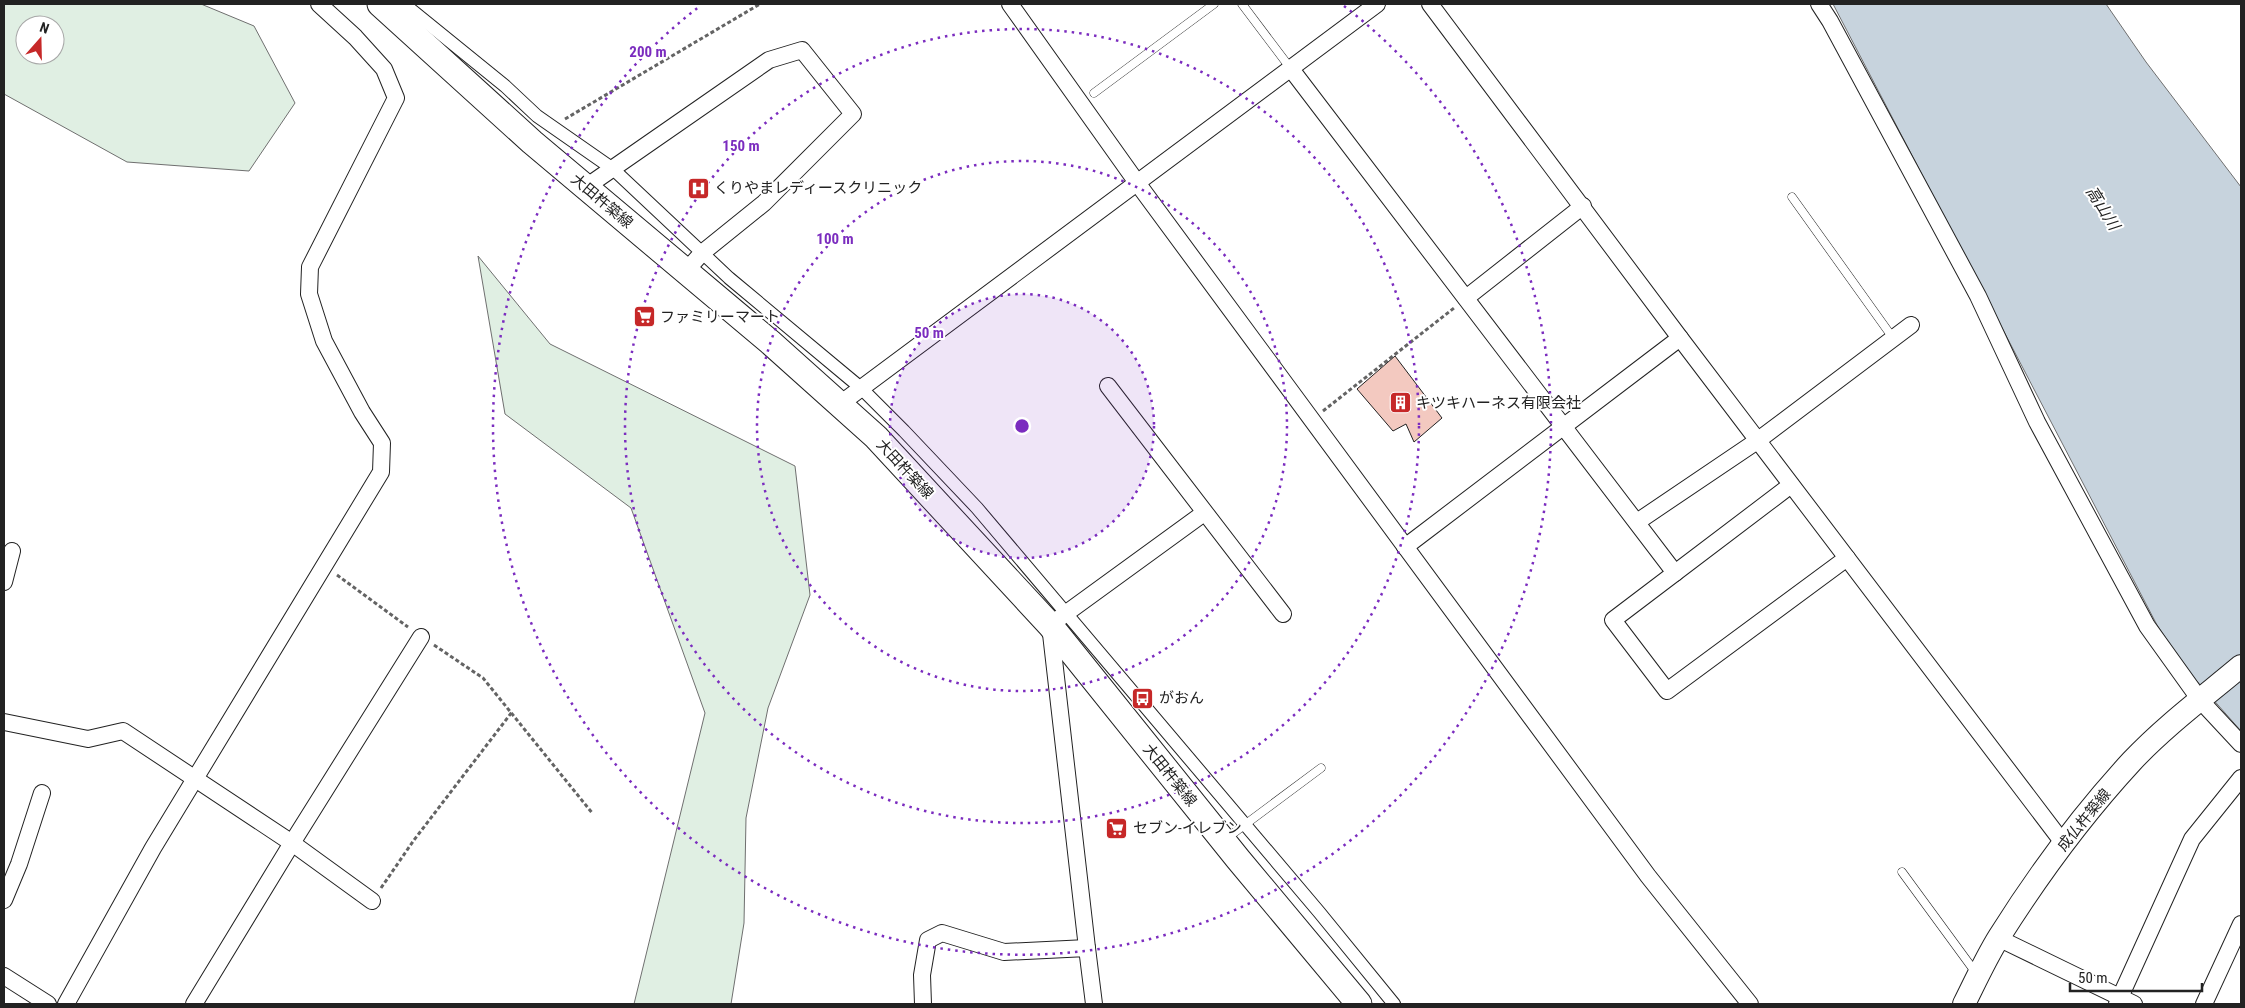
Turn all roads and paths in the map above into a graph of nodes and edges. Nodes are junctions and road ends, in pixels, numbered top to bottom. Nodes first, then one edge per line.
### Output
1 (319, 4) edge
2 (380, 4) edge
3 (404, 4) edge
4 (760, 4) edge
5 (1010, 4) edge
6 (1214, 4) edge
7 (1242, 4) edge
8 (1377, 4) edge
9 (1430, 4) edge
10 (1819, 4) edge
11 (1291, 69) junction
12 (1094, 93) dead end
13 (553, 126) junction
14 (613, 168) junction
15 (1138, 184) junction
16 (586, 187) junction
17 (1792, 197) dead end
18 (1583, 206) junction
19 (702, 253) junction
20 (685, 272) junction
21 (1466, 298) junction
22 (1910, 325) dead end
23 (1680, 338) junction
24 (1893, 338) junction
25 (1108, 386) dead end
26 (861, 388) junction
27 (840, 404) junction
28 (1312, 420) junction
29 (1564, 427) junction
30 (1757, 440) junction
31 (1790, 485) junction
32 (1204, 513) junction
33 (1637, 522) junction
34 (1405, 547) junction
35 (12, 551) dead end
36 (1847, 558) junction
37 (324, 565) junction
38 (1675, 573) junction
39 (4, 582) edge
40 (1283, 614) dead end
41 (1058, 620) junction
42 (421, 637) junction
43 (2241, 666) edge
44 (2200, 700) junction
45 (512, 712) junction
46 (4, 722) edge
47 (2241, 744) edge
48 (1321, 768) dead end
49 (2241, 778) edge
50 (195, 779) junction
51 (42, 793) dead end
52 (593, 814) dead end
53 (1245, 825) junction
54 (1223, 841) junction
55 (292, 843) junction
56 (2064, 844) junction
57 (1902, 872) dead end
58 (4, 900) edge
59 (372, 901) joint
60 (2241, 924) edge
61 (1998, 938) junction
62 (1086, 948) junction
63 (4, 976) edge
64 (1978, 976) junction
65 (2124, 1002) edge
66 (48, 1004) edge
67 (66, 1004) edge
68 (194, 1004) edge
69 (923, 1004) edge
70 (1094, 1004) edge
71 (1359, 1004) edge
72 (1394, 1004) edge
73 (1750, 1004) edge
74 (1964, 1004) edge
75 (2204, 1004) edge

1 - 37 street
2 - 16 main road, 大田杵築線
3 - 13 street
4 - 13 path
5 - 15 street
6 - 12 lane
7 - 11 lane
8 - 11 street
9 - 18 street
10 - 44 street
11 - 15 street
11 - 21 street
13 - 14 street
14 - 16 street
14 - 19 street
14 - 19 street
15 - 26 street
15 - 28 street
16 - 20 main road, 大田杵築線
17 - 24 lane
18 - 21 street
18 - 23 street
19 - 20 street
19 - 26 street
20 - 27 main road, 大田杵築線
21 - 28 path
21 - 29 street
22 - 24 street
23 - 29 street
23 - 30 street
24 - 30 street
25 - 32 street
26 - 27 street
26 - 41 street
27 - 41 main road, 大田杵築線
28 - 34 street
29 - 33 street
29 - 34 street
30 - 31 street
30 - 33 street
31 - 36 street
31 - 38 street
32 - 40 street
32 - 41 street
33 - 38 street
34 - 73 street
35 - 39 street
36 - 38 street
36 - 56 street
37 - 42 path
37 - 50 street
41 - 53 street
41 - 54 main road, 大田杵築線
41 - 62 street
42 - 45 path
42 - 55 street
43 - 44 main road, 成仏杵築線
44 - 47 street
44 - 56 main road, 成仏杵築線
45 - 52 path
45 - 59 path
46 - 50 street
48 - 53 lane
49 - 65 street
50 - 55 street
50 - 67 street
51 - 58 street
53 - 54 lane
53 - 72 street
54 - 71 main road, 大田杵築線
55 - 59 street
55 - 68 street
56 - 61 main road, 成仏杵築線
57 - 64 lane
60 - 75 street
61 - 64 main road, 成仏杵築線
61 - 65 street
62 - 69 street
62 - 70 street
63 - 66 street
64 - 74 main road, 成仏杵築線

